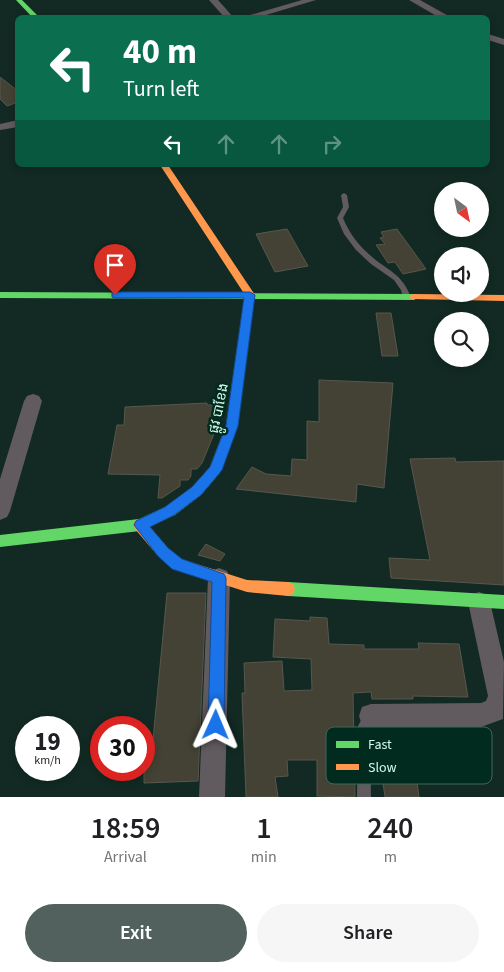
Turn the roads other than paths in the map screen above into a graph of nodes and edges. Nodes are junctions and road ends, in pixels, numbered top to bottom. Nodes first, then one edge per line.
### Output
1 (19, 0) edge
2 (213, 0) edge
3 (307, 0) edge
4 (413, 0) edge
5 (34, 15) edge
6 (227, 15) edge
7 (254, 15) edge
8 (442, 15) edge
9 (490, 38) edge
10 (504, 42) edge
11 (15, 124) edge
12 (0, 127) edge
13 (165, 167) edge
14 (344, 195) dead end
15 (0, 295) edge
16 (250, 295) junction
17 (407, 298) junction
18 (504, 298) edge
19 (33, 400) dead end
20 (0, 511) edge
21 (140, 525) junction
22 (0, 541) edge
23 (219, 578) junction
24 (479, 602) junction
25 (504, 602) edge
26 (371, 716) joint
27 (364, 727) edge
28 (364, 784) edge
29 (212, 797) edge
30 (364, 797) edge

1 - 5 street
2 - 6 street
3 - 7 street
4 - 8 street
9 - 10 street
11 - 12 street
13 - 16 street
14 - 17 lane
15 - 16 street
16 - 17 street
16 - 21 street, ផ្លូវ បាខែង
17 - 18 street
19 - 20 street
21 - 22 street, ផ្លូវ បាខែង
21 - 23 street
23 - 24 street
23 - 29 street
24 - 25 street
24 - 26 street
26 - 27 lane
28 - 30 lane

